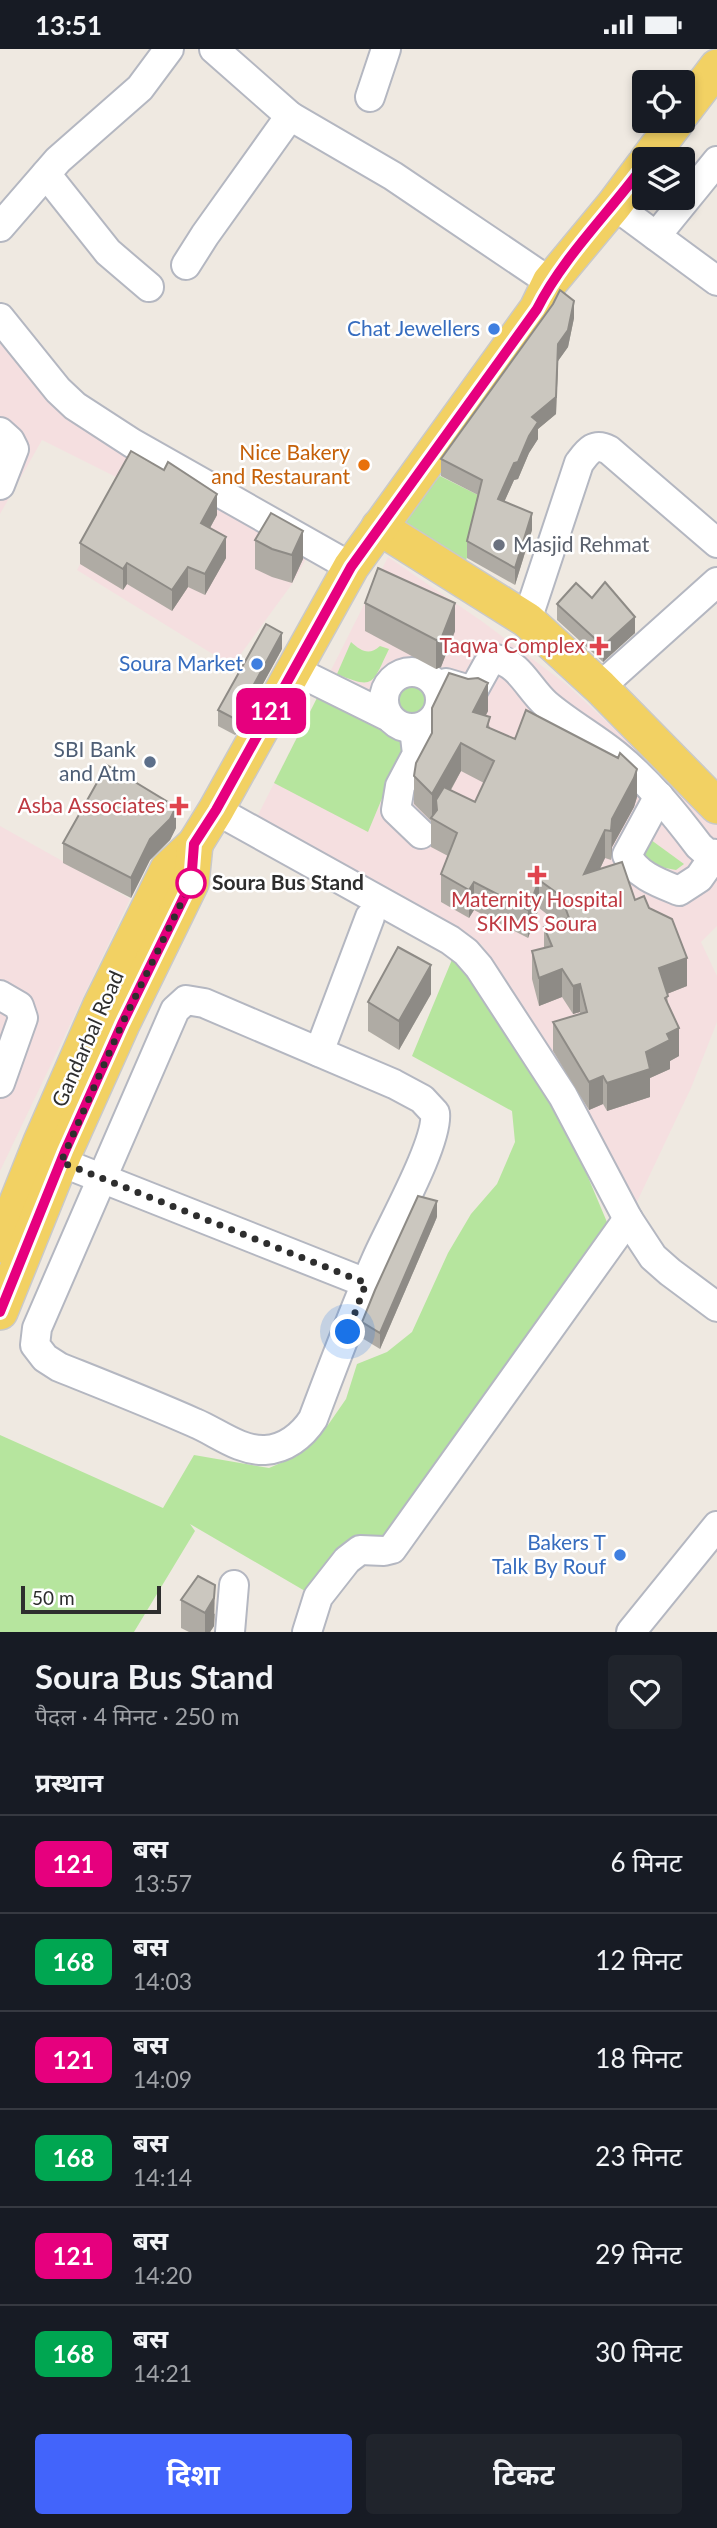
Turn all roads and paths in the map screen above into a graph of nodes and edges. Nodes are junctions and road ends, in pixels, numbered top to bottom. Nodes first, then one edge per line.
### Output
1 (169, 49) edge
2 (214, 49) edge
3 (386, 49) edge
4 (717, 67) edge
5 (695, 96) edge
6 (370, 97) dead end
7 (290, 116) junction
8 (668, 133) edge
9 (657, 147) edge
10 (717, 161) edge
11 (46, 174) junction
12 (632, 181) edge
13 (614, 205) junction
14 (0, 227) edge
15 (656, 236) junction
16 (186, 265) dead end
17 (717, 281) edge
18 (550, 282) junction
19 (149, 287) dead end
20 (0, 318) edge
21 (0, 432) edge
22 (0, 485) edge
23 (379, 527) junction
24 (717, 543) edge
25 (351, 567) junction
26 (717, 582) edge
27 (527, 620) junction
28 (293, 670) junction
29 (437, 686) junction
30 (600, 687) junction
31 (402, 723) junction
32 (659, 796) junction
33 (717, 807) edge
34 (216, 810) junction
35 (421, 834) dead end
36 (716, 854) edge
37 (370, 917) dead end
38 (0, 995) edge
39 (320, 1052) junction
40 (0, 1083) edge
41 (49, 1157) junction
42 (103, 1178) junction
43 (628, 1219) junction
44 (0, 1245) edge
45 (366, 1283) junction
46 (714, 1299) edge
47 (0, 1312) edge
48 (717, 1526) edge
49 (234, 1585) dead end
50 (230, 1632) edge
51 (307, 1632) edge
52 (631, 1632) edge

1 - 11 street
2 - 7 street
3 - 6 street
4 - 5 main road
7 - 16 street
7 - 18 street
8 - 9 main road
10 - 15 street
11 - 14 street
11 - 19 street
12 - 13 main road, Gandarbal Road
13 - 15 street
13 - 18 main road, Gandarbal Road
15 - 17 street
18 - 23 main road, Gandarbal Road
20 - 25 street
21 - 22 street
23 - 25 main road, Gandarbal Road
23 - 27 main road
24 - 27 street
25 - 28 main road, Gandarbal Road
26 - 30 street
27 - 30 main road
28 - 31 street
28 - 34 main road, Gandarbal Road
29 - 31 street
29 - 31 street
29 - 32 street
30 - 33 main road
31 - 35 street
32 - 36 street
32 - 36 street
34 - 41 main road, Gandarbal Road
34 - 43 street
37 - 39 street
38 - 40 street
39 - 42 street
39 - 45 street
41 - 42 street
41 - 44 main road, Gandarbal Road
41 - 47 main road, Gandarbal Road
42 - 45 street
42 - 45 street
43 - 46 street
43 - 51 street
48 - 52 street
49 - 50 street

